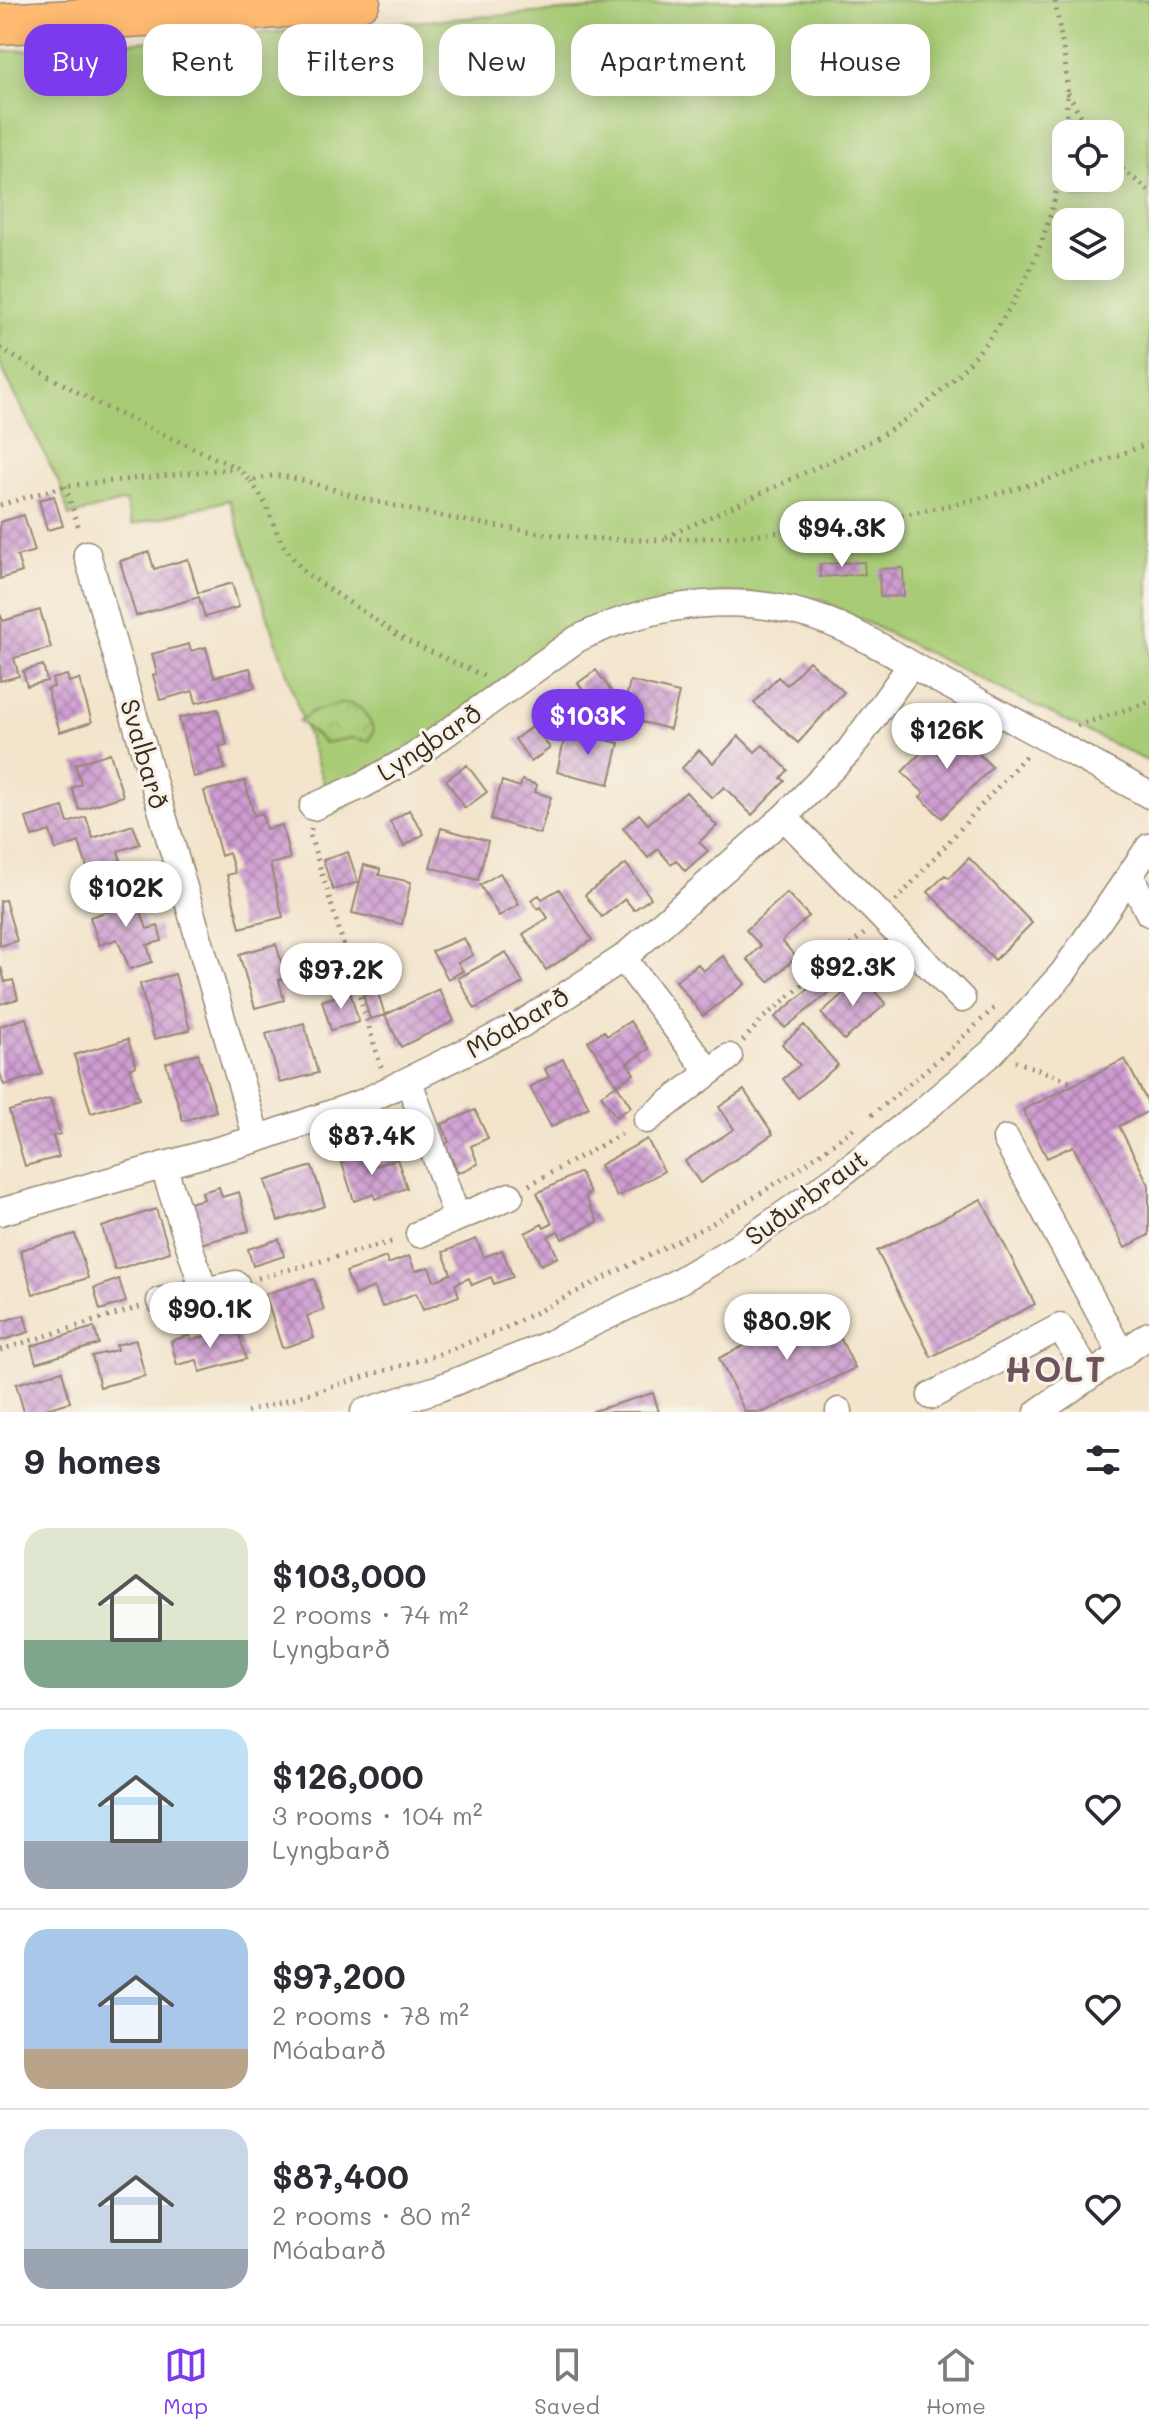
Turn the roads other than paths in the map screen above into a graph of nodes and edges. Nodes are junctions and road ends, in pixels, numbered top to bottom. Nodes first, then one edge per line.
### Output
1 (360, 0) edge
2 (0, 24) edge
3 (87, 554) road end
4 (911, 665) junction
5 (1149, 795) edge
6 (313, 807) road end
7 (784, 817) junction
8 (1149, 847) edge
9 (1131, 877) junction
10 (1149, 913) edge
11 (623, 958) junction
12 (962, 999) dead end
13 (398, 1086) junction
14 (647, 1120) road end
15 (257, 1139) junction
16 (1006, 1139) dead end
17 (163, 1165) junction
18 (510, 1196) road end
19 (0, 1212) edge
20 (457, 1218) junction
21 (419, 1234) road end
22 (236, 1284) road end
23 (204, 1291) junction
24 (160, 1301) road end
25 (1149, 1335) edge
26 (1122, 1355) junction
27 (1090, 1376) junction
28 (931, 1396) dead end
29 (1065, 1405) edge
30 (364, 1412) edge
31 (1038, 1412) edge

1 - 2 highway
3 - 15 street, Svalbarð
4 - 5 street, Lyngbarð
4 - 6 street, Lyngbarð
4 - 7 street, Móabarð
7 - 11 street, Móabarð
7 - 12 street
8 - 9 street, Suðurbraut
9 - 10 street
9 - 30 street, Suðurbraut
11 - 13 street, Móabarð
11 - 14 street
13 - 15 street, Móabarð
13 - 20 street
15 - 17 street, Móabarð
16 - 26 street
17 - 19 street, Móabarð
17 - 23 street
18 - 20 street
20 - 21 street
22 - 23 street
23 - 24 street
25 - 26 street
26 - 27 street
27 - 28 street
27 - 29 street
29 - 31 street

